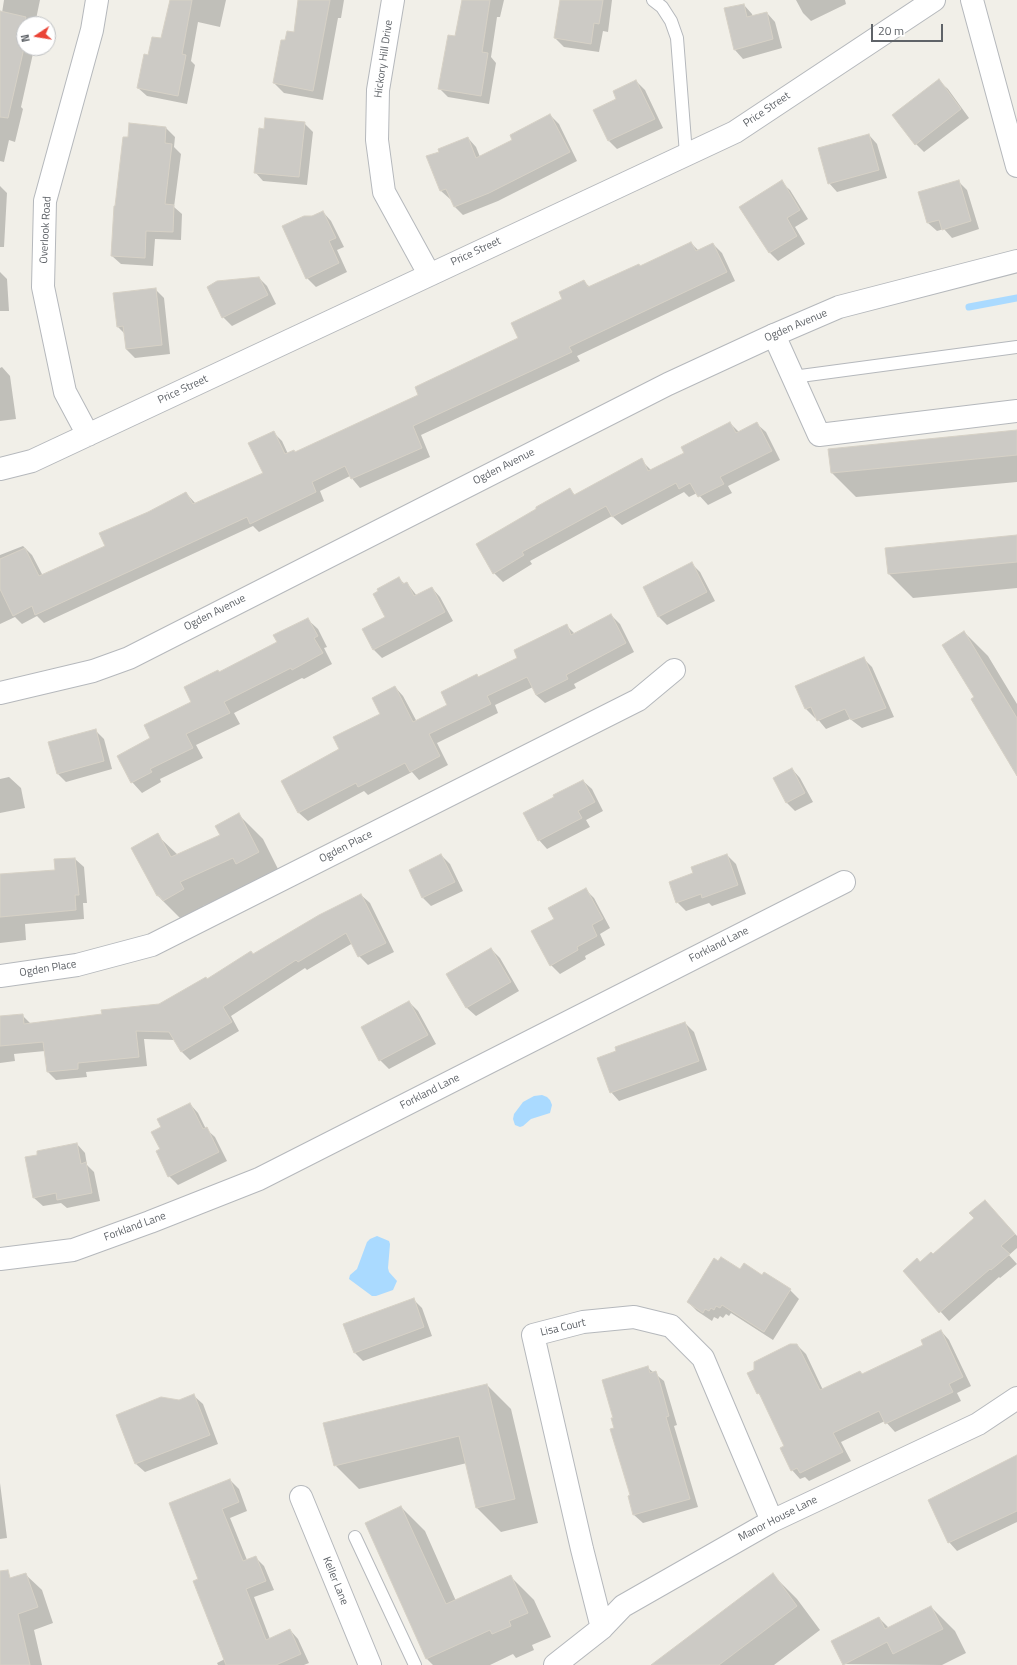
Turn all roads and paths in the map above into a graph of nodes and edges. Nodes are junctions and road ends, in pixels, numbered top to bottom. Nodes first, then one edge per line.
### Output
1 (97, 0) edge
2 (393, 0) edge
3 (653, 0) edge
4 (934, 0) edge
5 (972, 0) edge
6 (686, 154) junction
7 (1017, 166) edge
8 (1017, 260) edge
9 (429, 274) junction
10 (774, 335) junction
11 (1017, 347) edge
12 (793, 377) junction
13 (1017, 411) edge
14 (88, 435) junction
15 (0, 469) edge
16 (674, 670) dead end
17 (0, 693) edge
18 (844, 882) dead end
19 (0, 976) edge
20 (0, 1259) edge
21 (1017, 1398) edge
22 (301, 1497) dead end
23 (772, 1521) junction
24 (355, 1537) dead end
25 (602, 1628) junction
26 (565, 1662) edge
27 (370, 1665) edge
28 (415, 1665) edge

1 - 14 street, Overlook Road
2 - 9 street, Hickory Hill Drive
3 - 6 lane
4 - 6 street, Price Street
5 - 7 street
6 - 9 street, Price Street
8 - 10 street, Ogden Avenue
9 - 14 street, Price Street
10 - 12 street
10 - 17 street, Ogden Avenue
11 - 12 lane
12 - 13 street
14 - 15 street, Price Street
16 - 19 street, Ogden Place
18 - 20 street, Forkland Lane
21 - 23 street, Manor House Lane
22 - 27 street, Keller Lane
23 - 25 street, Manor House Lane
23 - 25 street, Lisa Court
24 - 28 lane
25 - 26 street, Manor House Lane

